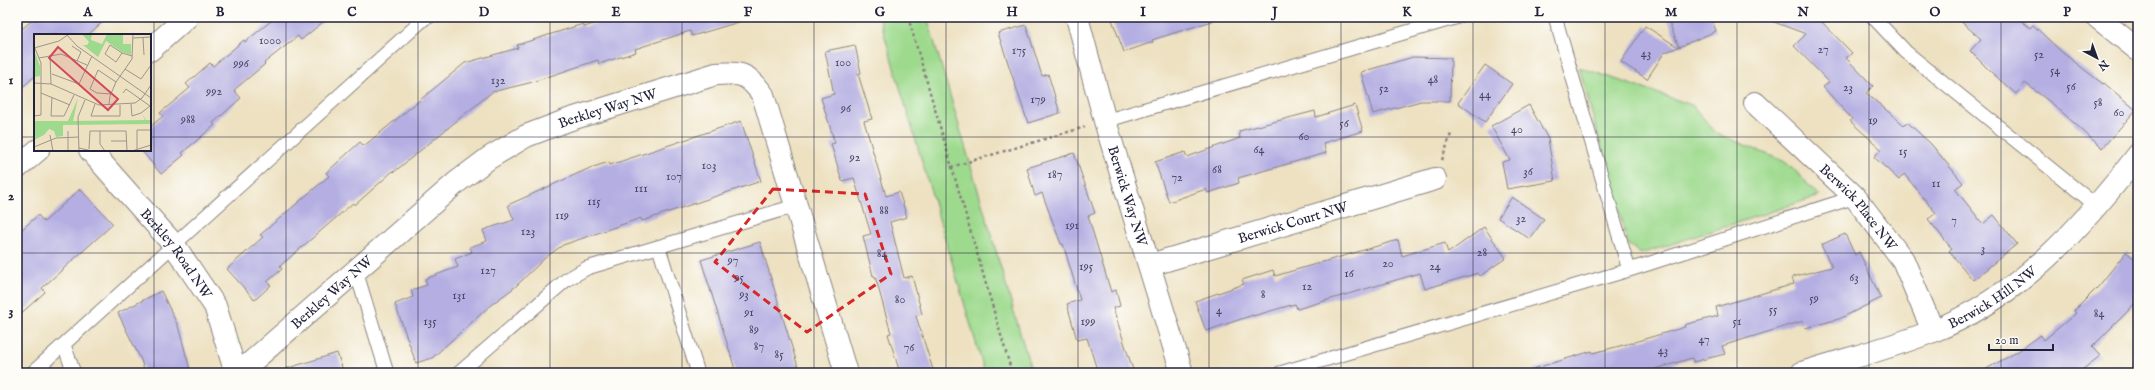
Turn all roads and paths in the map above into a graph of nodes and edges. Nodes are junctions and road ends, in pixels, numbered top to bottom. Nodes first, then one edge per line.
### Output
1 (187, 17) edge
2 (429, 17) edge
3 (908, 17) edge
4 (1077, 17) edge
5 (1458, 17) edge
6 (1555, 17) edge
7 (1873, 17) edge
8 (2097, 17) edge
9 (151, 49) edge
10 (2138, 50) edge
11 (1755, 103) dead end
12 (1105, 121) junction
13 (1451, 134) dead end
14 (37, 151) edge
15 (91, 151) edge
16 (2138, 155) edge
17 (951, 167) junction
18 (17, 168) edge
19 (1435, 179) joint
20 (1855, 197) junction
21 (795, 206) junction
22 (2098, 207) junction
23 (174, 245) junction
24 (659, 248) junction
25 (1150, 265) junction
26 (1629, 270) junction
27 (356, 271) junction
28 (1933, 331) junction
29 (64, 345) junction
30 (32, 373) edge
31 (74, 373) edge
32 (237, 373) edge
33 (387, 373) edge
34 (459, 373) edge
35 (698, 373) edge
36 (846, 373) edge
37 (1012, 373) edge
38 (1182, 373) edge
39 (1280, 373) edge
40 (1802, 373) edge

1 - 9 street
2 - 23 lane
3 - 17 path
4 - 12 street, Berwick Way NW
5 - 12 lane
6 - 26 lane
7 - 22 lane
8 - 10 street
11 - 20 street, Berwick Place NW
12 - 17 path
12 - 25 street, Berwick Way NW
13 - 19 path
14 - 18 street
15 - 23 street, Berkley Road NW
16 - 22 street, Berwick Hill NW
17 - 37 path
19 - 25 street, Berwick Court NW
20 - 26 lane
20 - 28 street, Berwick Place NW
21 - 24 lane
21 - 27 street, Berkley Way NW
21 - 36 street, Berkley Way NW
22 - 28 street, Berwick Hill NW
23 - 29 lane
23 - 32 street, Berkley Road NW
24 - 34 lane
24 - 35 lane
25 - 38 street, Berwick Way NW
26 - 39 lane
27 - 32 street, Berkley Way NW
27 - 33 lane
28 - 40 street, Berwick Hill NW
29 - 30 lane
29 - 31 lane

